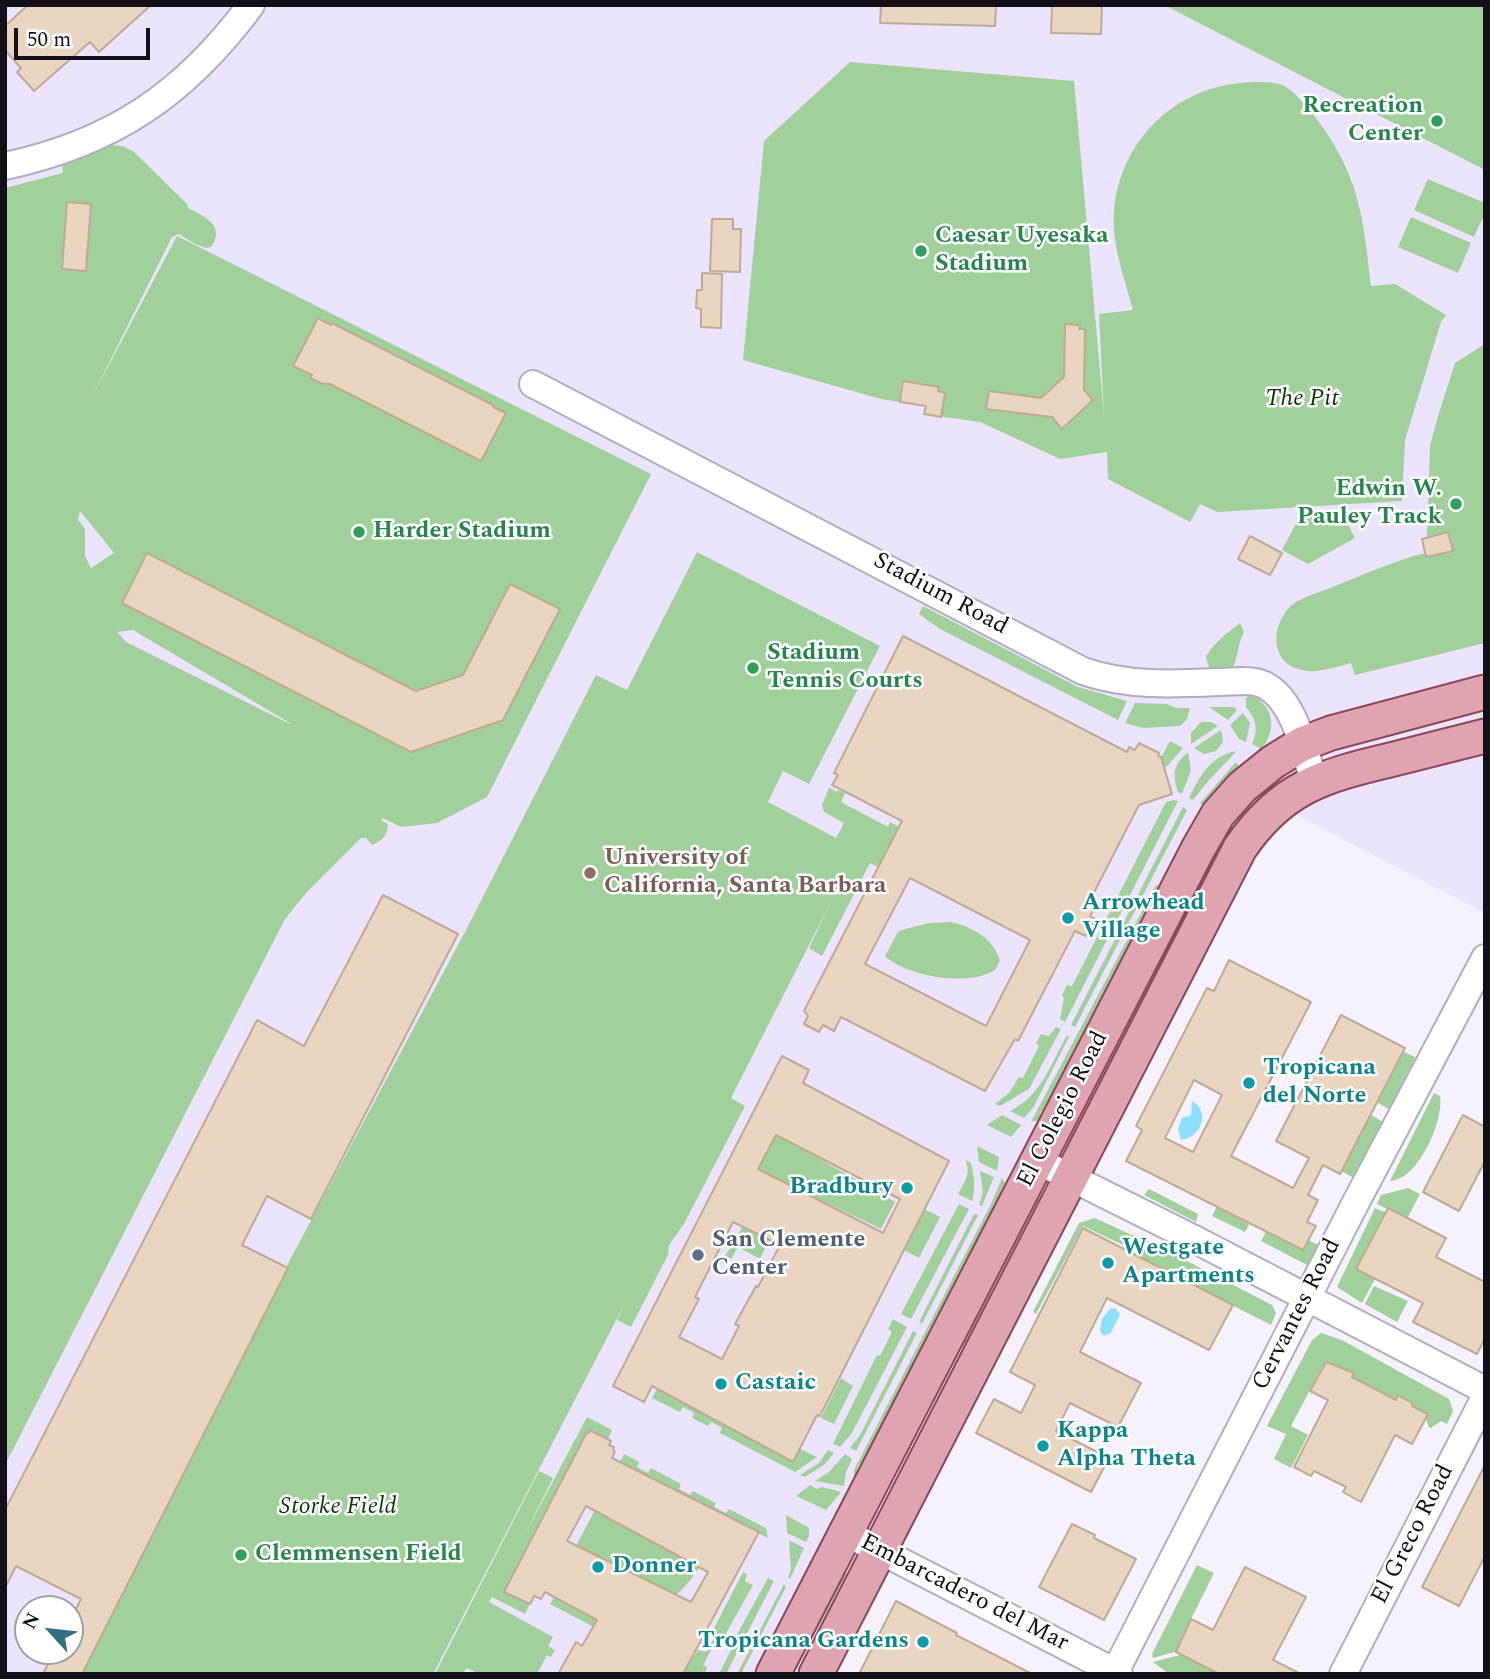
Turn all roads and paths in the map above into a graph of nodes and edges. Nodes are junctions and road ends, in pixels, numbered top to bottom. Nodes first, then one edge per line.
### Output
1 (251, 5) edge
2 (5, 166) edge
3 (533, 384) dead end
4 (1485, 692) edge
5 (1485, 736) edge
6 (1302, 744) junction
7 (1314, 782) junction
8 (1485, 958) edge
9 (1038, 1161) junction
10 (1072, 1177) junction
11 (1307, 1297) junction
12 (1485, 1390) edge
13 (1485, 1397) edge
14 (846, 1533) junction
15 (880, 1551) junction
16 (1116, 1673) edge
17 (773, 1674) edge
18 (816, 1674) edge
19 (1343, 1674) edge

1 - 2 street
3 - 6 street, Stadium Road
4 - 6 main road, El Colegio Road
5 - 7 main road, El Colegio Road
6 - 7 street, Stadium Road
6 - 9 main road, El Colegio Road
7 - 10 main road, El Colegio Road
8 - 11 street, Cervantes Road
9 - 10 street
9 - 14 main road, El Colegio Road
10 - 11 street
10 - 15 main road, El Colegio Road
11 - 12 street
11 - 16 street, Cervantes Road
13 - 19 street, El Greco Road
14 - 15 street, Embarcadero del Mar
14 - 17 main road, El Colegio Road
15 - 16 street, Embarcadero del Mar
15 - 18 main road, El Colegio Road

